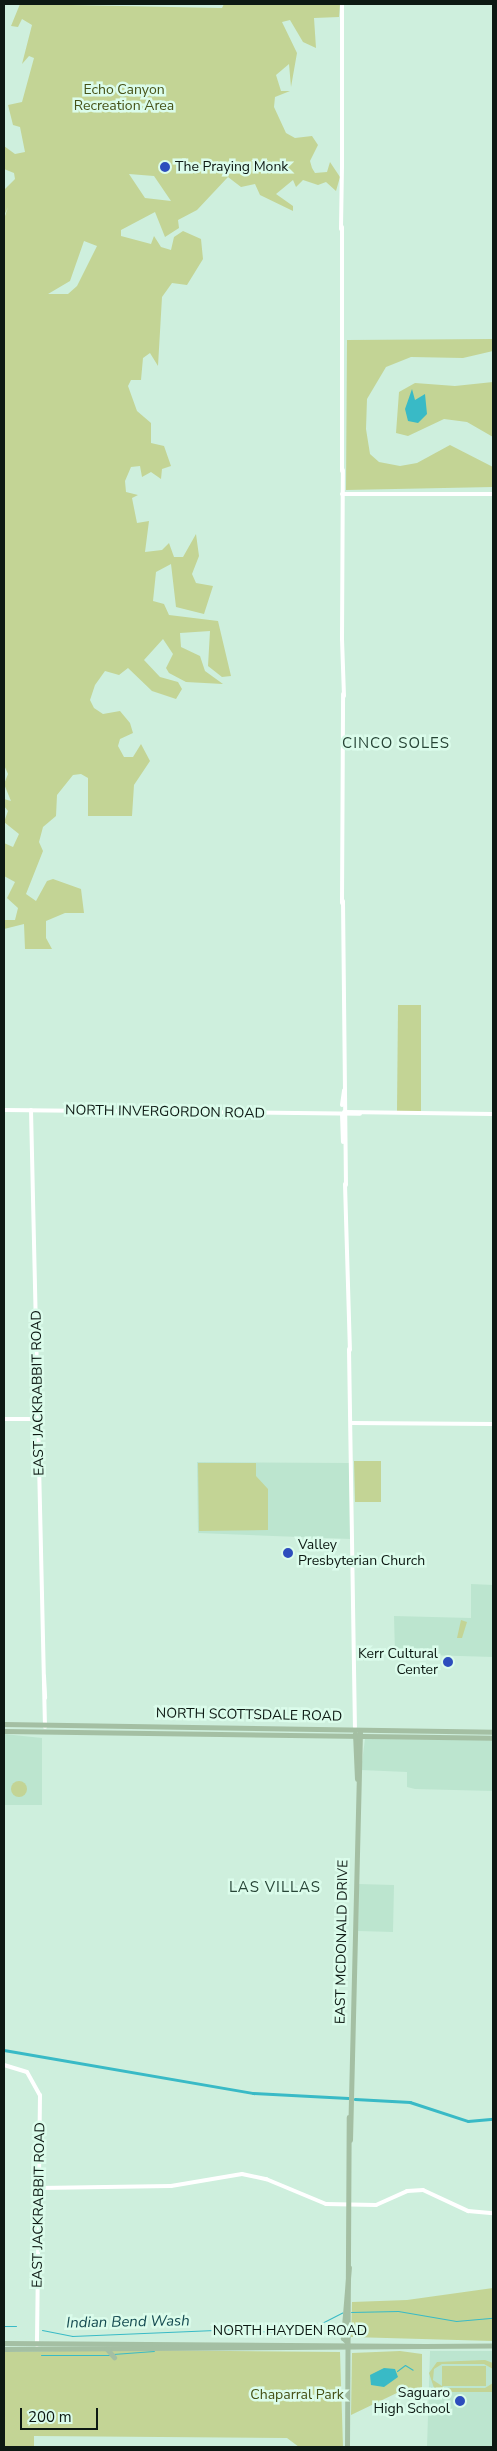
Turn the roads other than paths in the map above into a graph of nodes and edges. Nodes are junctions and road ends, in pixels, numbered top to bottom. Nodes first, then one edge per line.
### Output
1 (342, 4) edge
2 (493, 494) edge
3 (342, 496) junction
4 (4, 1110) edge
5 (31, 1110) junction
6 (344, 1113) junction
7 (493, 1114) edge
8 (4, 1419) edge
9 (39, 1419) junction
10 (350, 1423) junction
11 (493, 1424) edge
12 (4, 1724) edge
13 (45, 1724) junction
14 (357, 1726) junction
15 (4, 1731) edge
16 (45, 1731) junction
17 (493, 1732) edge
18 (357, 1735) junction
19 (493, 1738) edge
20 (4, 2065) edge
21 (39, 2188) junction
22 (350, 2206) junction
23 (493, 2213) edge
24 (287, 2342) junction
25 (347, 2342) junction
26 (4, 2343) edge
27 (37, 2343) junction
28 (425, 2346) junction
29 (493, 2346) edge
30 (106, 2348) junction
31 (270, 2348) junction
32 (347, 2349) junction
33 (4, 2350) edge
34 (37, 2350) junction
35 (114, 2357) dead end
36 (347, 2447) edge

1 - 3 street, EAST MCDONALD DRIVE
2 - 3 street
3 - 6 street, EAST MCDONALD DRIVE
4 - 5 street, NORTH INVERGORDON ROAD
5 - 6 street, NORTH INVERGORDON ROAD
5 - 9 street, EAST JACKRABBIT ROAD
6 - 7 street, NORTH INVERGORDON ROAD
6 - 10 street, EAST MCDONALD DRIVE
8 - 9 street
9 - 13 street, EAST JACKRABBIT ROAD
10 - 11 street
10 - 14 street, EAST MCDONALD DRIVE
12 - 13 main road, NORTH SCOTTSDALE ROAD
13 - 14 main road, NORTH SCOTTSDALE ROAD
13 - 16 street, EAST JACKRABBIT ROAD
14 - 17 main road, NORTH SCOTTSDALE ROAD
14 - 18 main road, EAST MCDONALD DRIVE
15 - 16 main road, NORTH SCOTTSDALE ROAD
16 - 18 main road, NORTH SCOTTSDALE ROAD
18 - 19 main road, NORTH SCOTTSDALE ROAD
18 - 22 main road, EAST MCDONALD DRIVE
20 - 21 street, EAST JACKRABBIT ROAD
21 - 22 street
21 - 27 street, EAST JACKRABBIT ROAD
22 - 23 street
22 - 25 main road, EAST MCDONALD DRIVE
24 - 25 main road, NORTH HAYDEN ROAD
24 - 27 main road, NORTH HAYDEN ROAD
24 - 31 main road
25 - 28 main road, NORTH HAYDEN ROAD
25 - 32 main road, EAST MCDONALD DRIVE
26 - 27 main road, NORTH HAYDEN ROAD
27 - 34 street, EAST JACKRABBIT ROAD
28 - 29 main road, NORTH HAYDEN ROAD
28 - 32 main road, NORTH HAYDEN ROAD
30 - 31 main road, NORTH HAYDEN ROAD
30 - 34 main road, NORTH HAYDEN ROAD
30 - 35 main road
31 - 32 main road, NORTH HAYDEN ROAD
32 - 36 main road, EAST MCDONALD DRIVE
33 - 34 main road, NORTH HAYDEN ROAD

